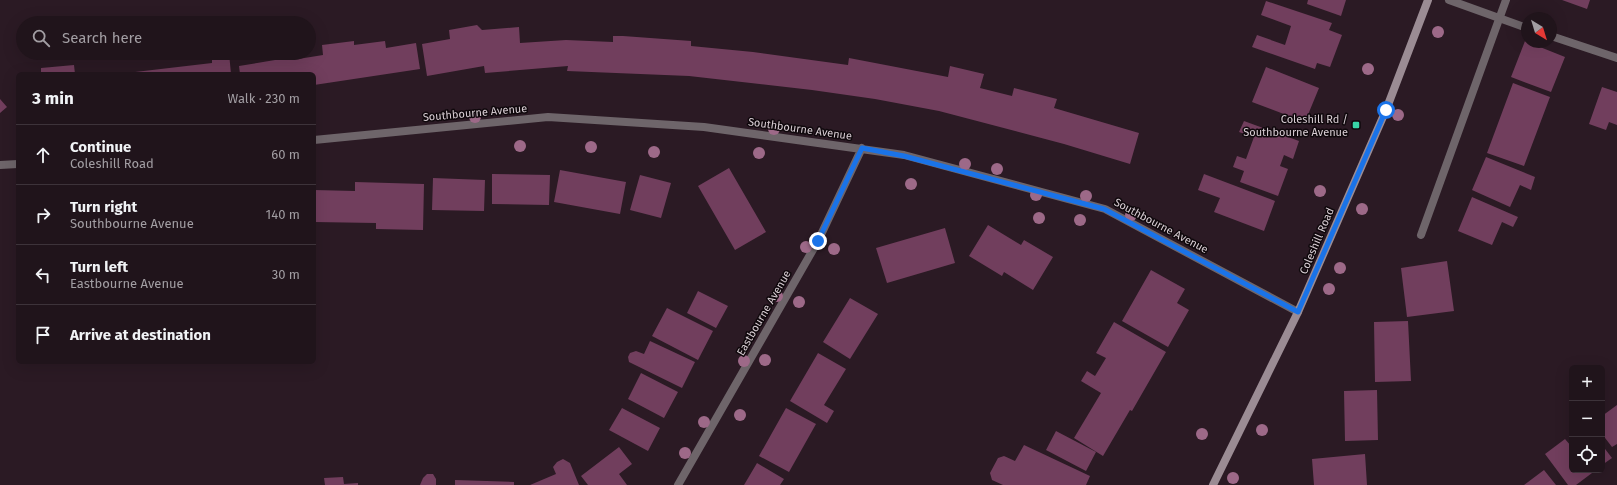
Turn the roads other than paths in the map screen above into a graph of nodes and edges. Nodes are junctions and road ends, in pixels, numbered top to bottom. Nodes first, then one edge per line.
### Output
1 (1428, 0) edge
2 (1449, 0) edge
3 (1506, 0) edge
4 (1501, 19) junction
5 (1521, 26) edge
6 (1557, 38) edge
7 (1617, 58) edge
8 (316, 140) edge
9 (862, 148) junction
10 (16, 164) edge
11 (0, 165) edge
12 (1421, 235) dead end
13 (1298, 312) junction
14 (678, 485) edge
15 (1213, 485) edge

1 - 13 main road, Coleshill Road
2 - 4 street
3 - 4 street
4 - 5 street
4 - 12 street
6 - 7 street
8 - 9 street, Southbourne Avenue
9 - 13 street, Southbourne Avenue
9 - 14 street, Eastbourne Avenue
10 - 11 street
13 - 15 main road, Coleshill Road

